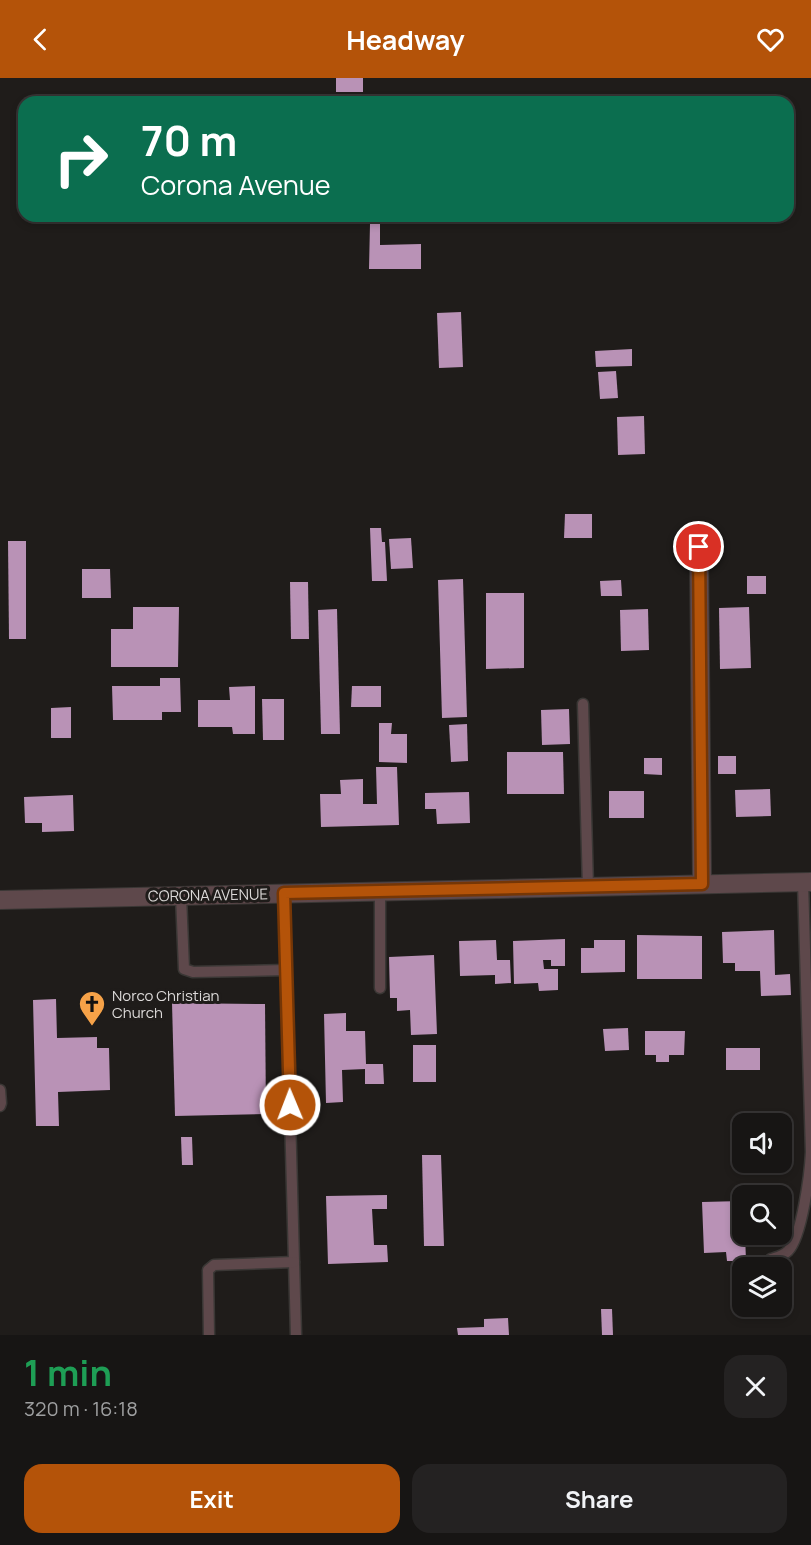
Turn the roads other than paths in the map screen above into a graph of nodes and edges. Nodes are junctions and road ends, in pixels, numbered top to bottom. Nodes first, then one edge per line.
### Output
1 (699, 547) dead end
2 (583, 704) dead end
3 (807, 882) edge
4 (702, 884) junction
5 (588, 887) junction
6 (380, 891) junction
7 (284, 893) junction
8 (181, 896) junction
9 (0, 900) edge
10 (286, 970) junction
11 (380, 988) dead end
12 (0, 1090) edge
13 (0, 1106) edge
14 (778, 1257) edge
15 (294, 1262) junction
16 (209, 1335) edge
17 (296, 1335) edge

1 - 4 street
2 - 5 lane
3 - 4 street, CORONA AVENUE
3 - 14 lane
4 - 5 street, CORONA AVENUE
5 - 6 street, CORONA AVENUE
6 - 7 street, CORONA AVENUE
6 - 11 lane
7 - 8 street, CORONA AVENUE
7 - 10 lane
8 - 9 street, CORONA AVENUE
8 - 10 lane
10 - 15 lane
12 - 13 lane
15 - 16 lane
15 - 17 lane

